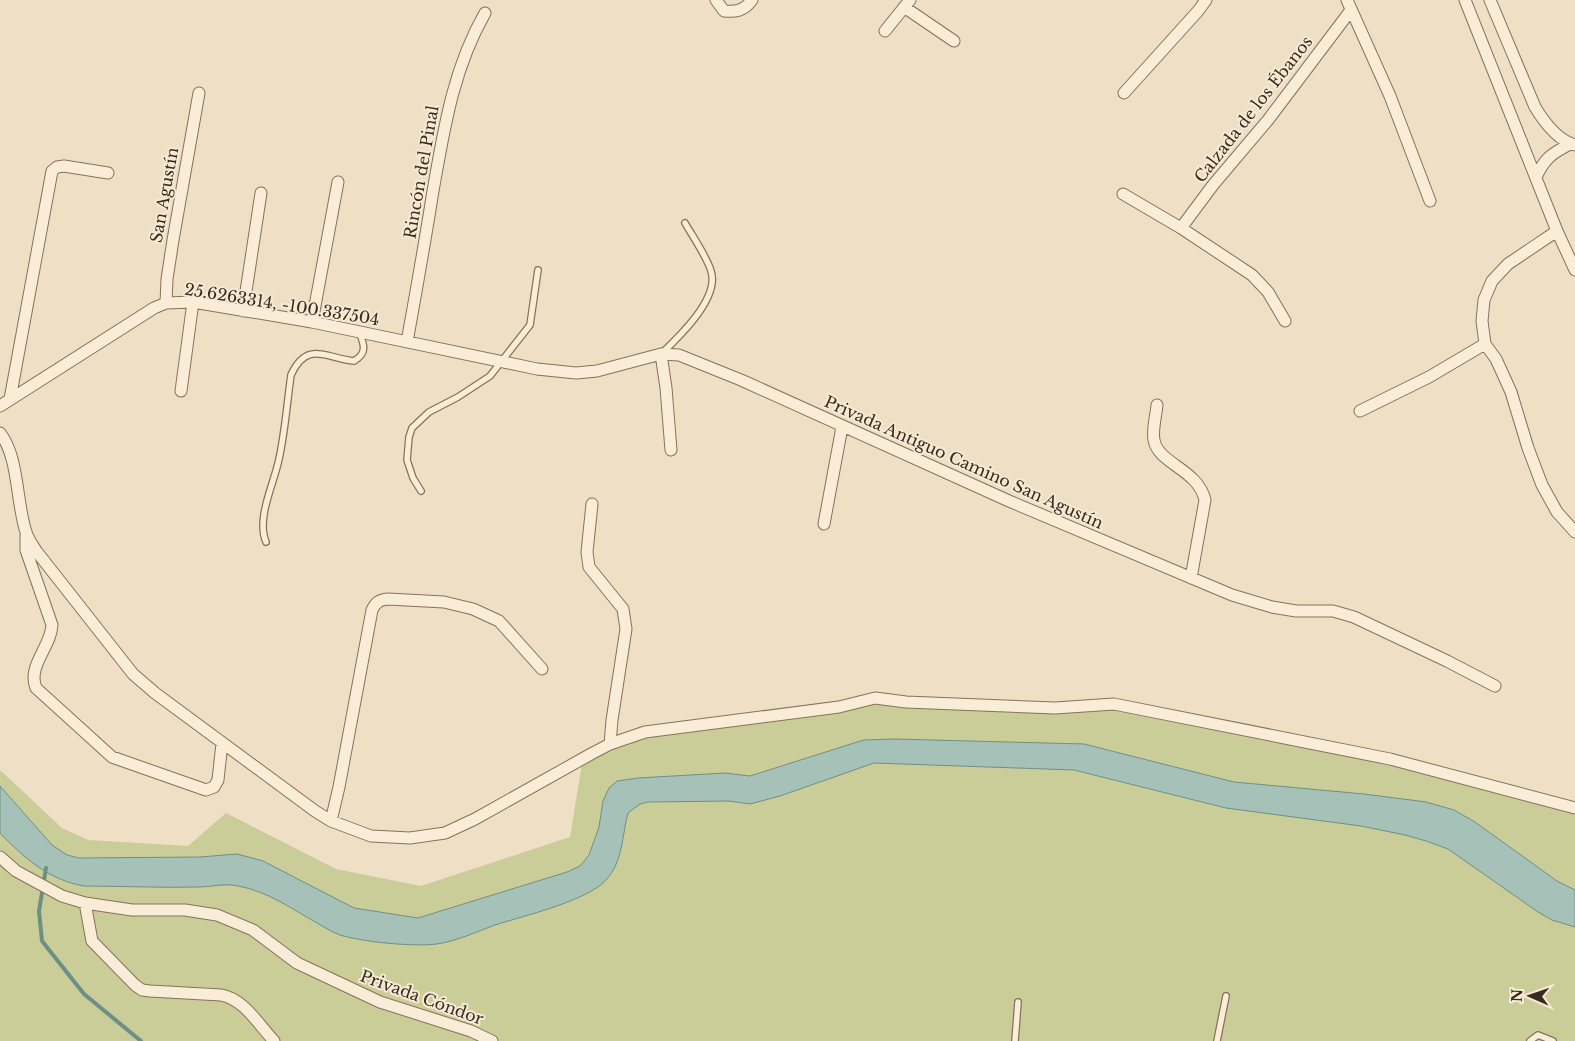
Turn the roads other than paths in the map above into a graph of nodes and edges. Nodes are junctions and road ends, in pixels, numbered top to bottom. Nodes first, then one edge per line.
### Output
1 (716, 0) edge
2 (752, 0) edge
3 (1206, 0) edge
4 (1465, 0) edge
5 (1490, 0) edge
6 (907, 3) edge
7 (1349, 5) edge
8 (485, 13) dead end
9 (885, 31) dead end
10 (954, 41) dead end
11 (1124, 92) dead end
12 (199, 93) dead end
13 (1572, 145) edge
14 (108, 172) dead end
15 (1536, 177) junction
16 (338, 182) dead end
17 (261, 193) dead end
18 (1123, 194) dead end
19 (1430, 201) dead end
20 (685, 223) dead end
21 (1181, 228) junction
22 (1557, 231) junction
23 (538, 270) dead end
24 (1575, 270) edge
25 (193, 302) junction
26 (166, 303) junction
27 (244, 311) junction
28 (1285, 320) dead end
29 (312, 322) junction
30 (359, 332) junction
31 (408, 342) junction
32 (1485, 344) junction
33 (661, 354) junction
34 (501, 361) junction
35 (181, 391) dead end
36 (5, 403) edge
37 (1157, 405) dead end
38 (1360, 411) dead end
39 (842, 427) junction
40 (0, 433) edge
41 (671, 450) dead end
42 (421, 491) dead end
43 (592, 504) dead end
44 (824, 524) dead end
45 (1575, 532) edge
46 (26, 534) junction
47 (266, 542) dead end
48 (1191, 578) junction
49 (542, 669) dead end
50 (1496, 686) dead end
51 (222, 743) junction
52 (610, 744) junction
53 (1575, 808) edge
54 (331, 821) junction
55 (0, 857) edge
56 (85, 903) junction
57 (1226, 996) dead end
58 (1018, 1002) dead end
59 (274, 1041) edge
60 (492, 1041) edge
61 (1015, 1041) edge
62 (1217, 1041) edge
63 (1530, 1041) edge
64 (1553, 1041) edge

1 - 2 street
3 - 11 street
4 - 15 street
5 - 13 street
6 - 9 street
6 - 10 street
7 - 19 street
7 - 21 street, Calzada de los Ébanos
8 - 31 street, Rincón del Pinal
12 - 26 street, San Agustín
13 - 15 street
14 - 36 street
15 - 22 street
16 - 29 street
17 - 27 street
18 - 21 street
20 - 33 lane
21 - 28 street
22 - 24 street
22 - 32 street
23 - 34 lane
25 - 26 street, 25.6263314, -100.337504
25 - 27 street, 25.6263314, -100.337504
25 - 35 street
26 - 36 street, 25.6263314, -100.337504
27 - 29 street, 25.6263314, -100.337504
29 - 30 street, 25.6263314, -100.337504
30 - 31 street, 25.6263314, -100.337504
30 - 47 lane
31 - 34 street, Privada Antiguo Camino San Agustín
32 - 38 street
32 - 45 street
33 - 34 street, Privada Antiguo Camino San Agustín
33 - 39 street, Privada Antiguo Camino San Agustín
33 - 41 street
34 - 42 lane
37 - 48 street
39 - 44 street
39 - 48 street, Privada Antiguo Camino San Agustín
40 - 46 street
43 - 52 street
46 - 51 street
46 - 51 street
48 - 50 street, Privada Antiguo Camino San Agustín
49 - 54 street
51 - 54 street
52 - 53 street
52 - 54 street
55 - 56 street, Privada Cóndor
56 - 59 street
56 - 60 street, Privada Cóndor
57 - 62 lane
58 - 61 lane
63 - 64 lane

